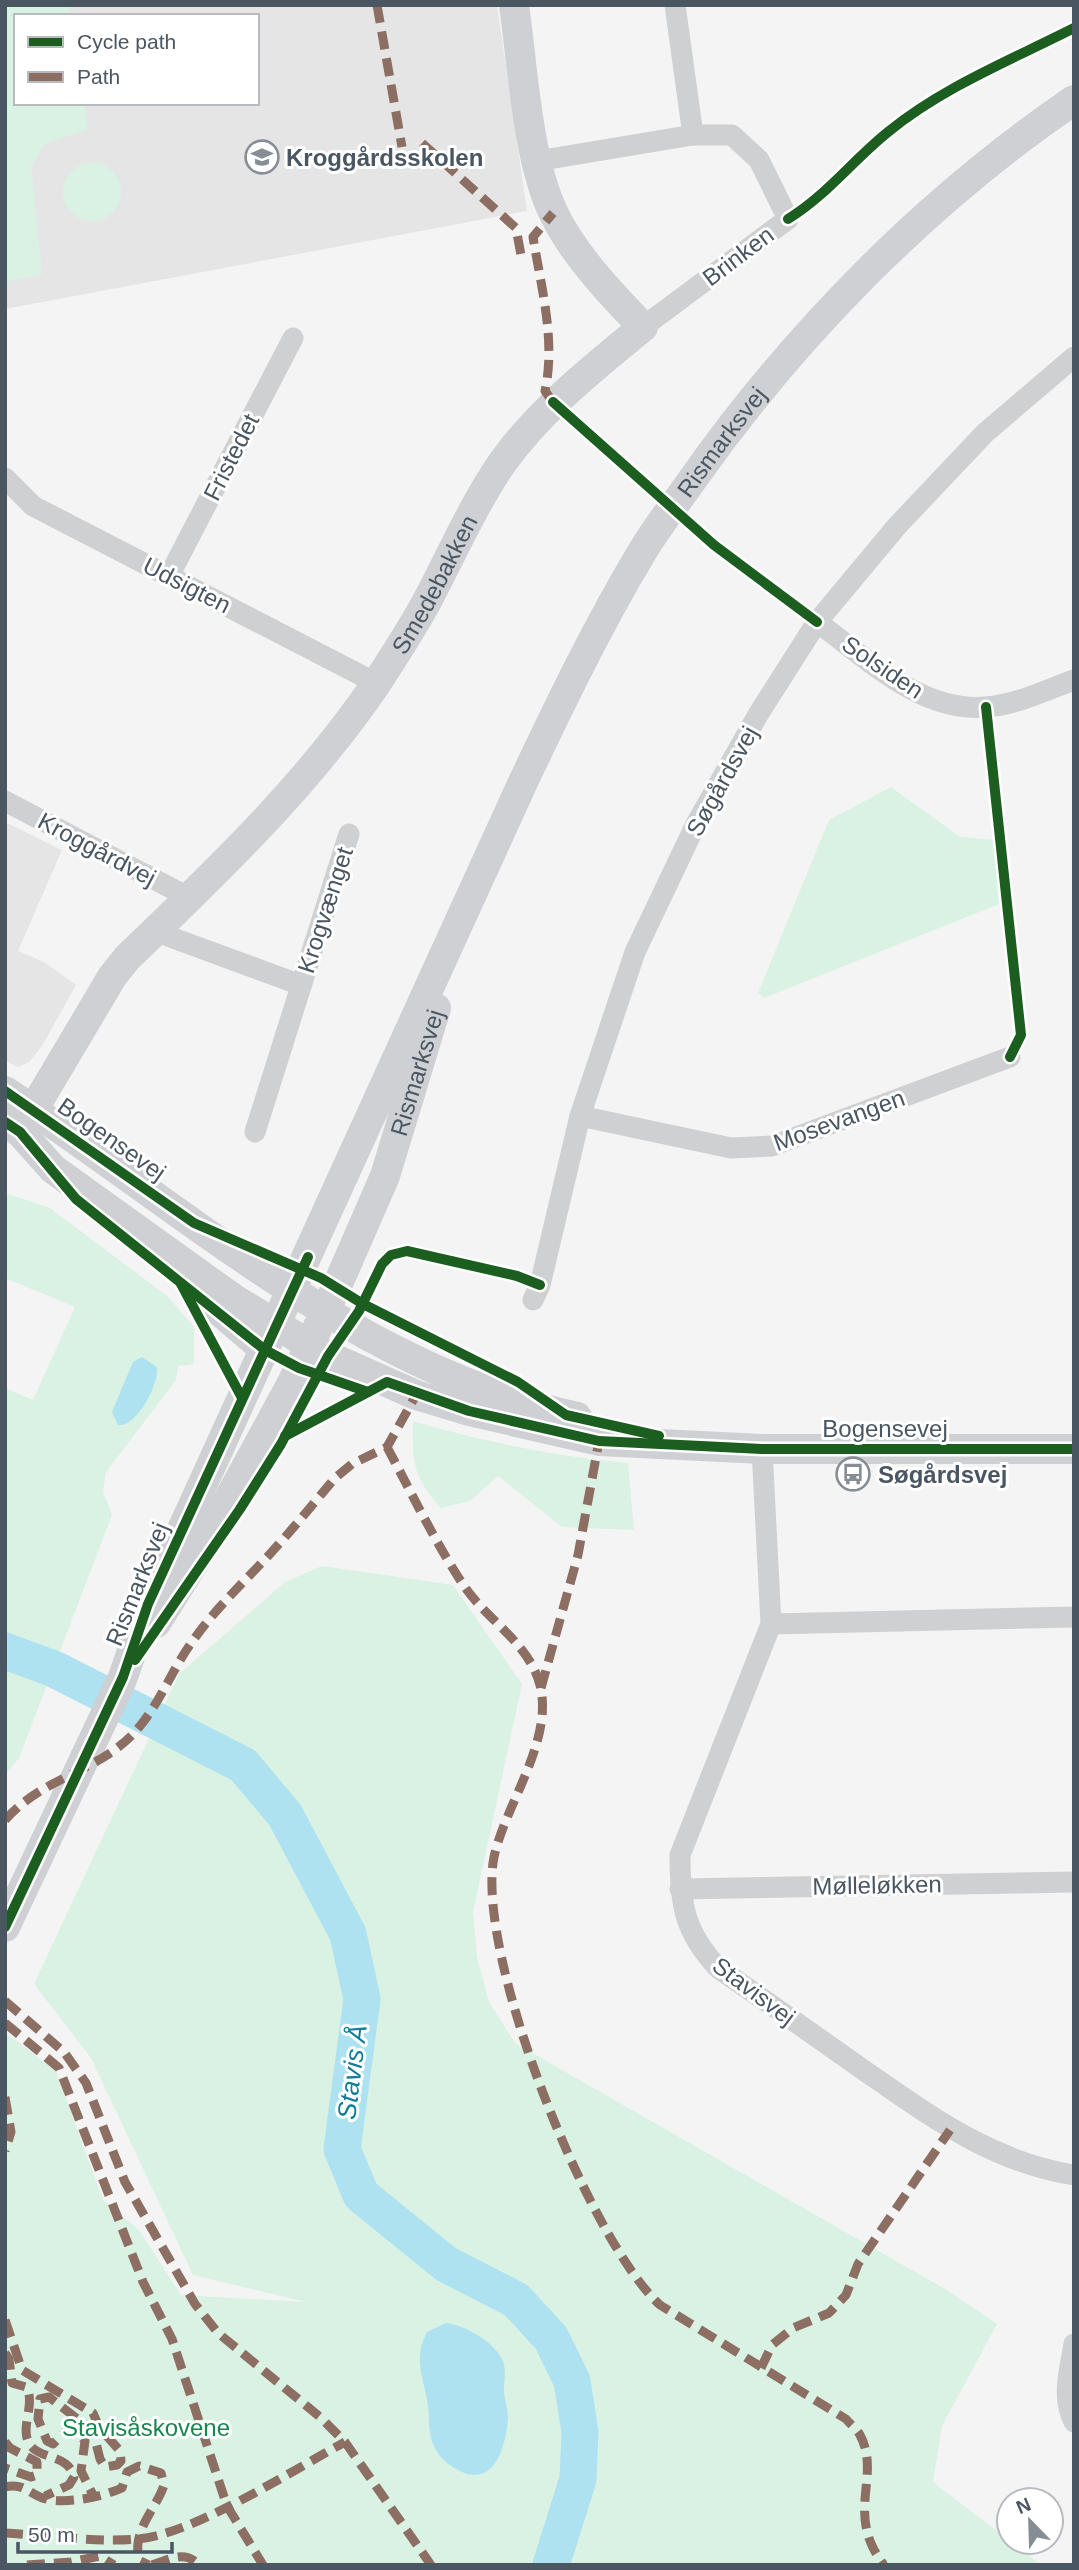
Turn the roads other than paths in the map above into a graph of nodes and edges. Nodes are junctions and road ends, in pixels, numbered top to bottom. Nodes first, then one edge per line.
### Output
1 (514, 5) edge
2 (675, 5) edge
3 (1074, 100) edge
4 (693, 135) junction
5 (537, 161) junction
6 (643, 327) junction
7 (293, 338) dead end
8 (1074, 357) edge
9 (5, 478) edge
10 (169, 576) junction
11 (817, 622) junction
12 (1074, 680) edge
13 (376, 683) junction
14 (5, 801) edge
15 (349, 834) dead end
16 (188, 897) junction
17 (465, 911) junction
18 (154, 931) junction
19 (301, 985) junction
20 (419, 1007) junction
21 (1010, 1057) dead end
22 (5, 1091) edge
23 (580, 1116) junction
24 (20, 1122) edge
25 (254, 1132) dead end
26 (257, 1266) junction
27 (533, 1300) dead end
28 (302, 1321) junction
29 (566, 1415) junction
30 (696, 1445) junction
31 (762, 1449) junction
32 (1074, 1449) edge
33 (1074, 1617) edge
34 (771, 1624) junction
35 (123, 1677) junction
36 (1074, 1881) edge
37 (680, 1889) junction
38 (5, 1927) edge
39 (1074, 2175) edge
40 (1074, 2344) edge
41 (1074, 2421) edge

1 - 5 main road
2 - 4 street
3 - 17 main road, Rismarksvej
4 - 5 street, Brinken
4 - 6 street, Brinken
5 - 6 main road
6 - 13 main road, Smedebakken
7 - 10 street, Fristedet
8 - 11 street, Søgårdsvej
9 - 10 street, Udsigten
10 - 13 street, Udsigten
11 - 12 street, Solsiden
11 - 23 street, Søgårdsvej
13 - 16 main road, Smedebakken
14 - 16 street, Kroggårdvej
15 - 19 street, Krogvænget
16 - 18 main road, Smedebakken
17 - 20 main road, Rismarksvej
17 - 28 main road, Rismarksvej
18 - 19 street, Krogvænget
18 - 24 main road, Smedebakken
19 - 25 street, Krogvænget
20 - 26 main road
20 - 28 main road, Rismarksvej
21 - 23 street, Mosevangen
22 - 24 main road, Bogensevej
23 - 27 street, Søgårdsvej
24 - 26 main road, Bogensevej
24 - 28 main road
24 - 28 main road, Bogensevej
26 - 28 main road, Bogensevej
28 - 29 main road
28 - 29 main road
28 - 30 main road, Bogensevej
28 - 35 main road, Rismarksvej
28 - 35 main road
29 - 30 main road, Bogensevej
30 - 31 main road, Bogensevej
31 - 32 main road, Bogensevej
31 - 34 street, Stavisvej
33 - 34 street
34 - 37 street, Stavisvej
35 - 38 main road, Rismarksvej
36 - 37 street, Mølleløkken
37 - 39 street, Stavisvej
40 - 41 street

